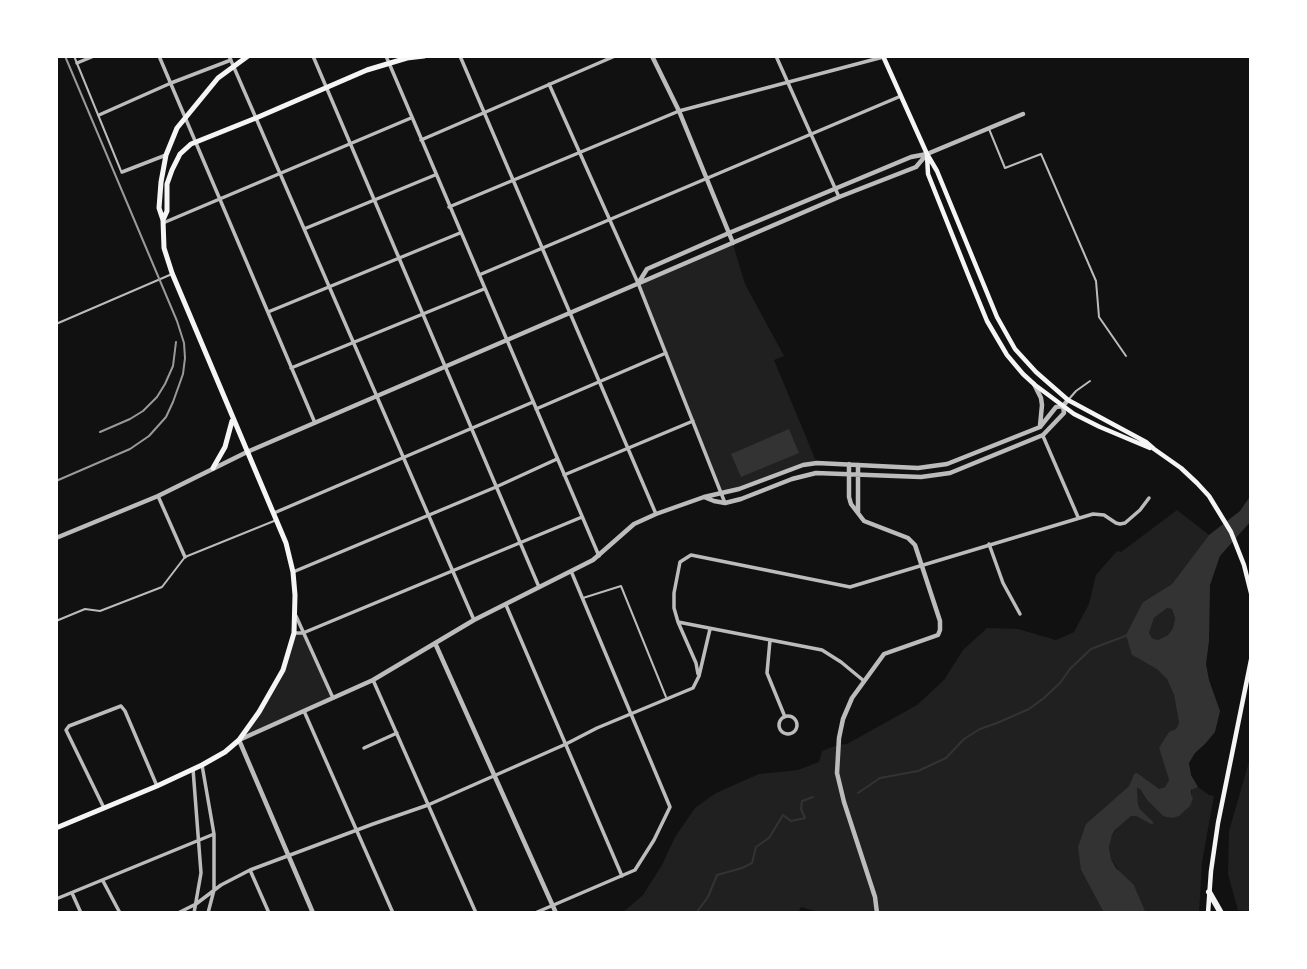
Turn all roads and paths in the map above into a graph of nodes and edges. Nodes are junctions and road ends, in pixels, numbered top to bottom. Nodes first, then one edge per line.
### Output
1 (74, 56) edge
2 (94, 56) edge
3 (159, 56) edge
4 (248, 56) edge
5 (313, 56) edge
6 (386, 56) edge
7 (424, 56) edge
8 (460, 56) edge
9 (615, 56) edge
10 (652, 56) edge
11 (776, 56) edge
12 (885, 56) edge
13 (231, 61) edge
14 (77, 63) junction
15 (388, 64) junction
16 (171, 83) junction
17 (788, 83) junction
18 (549, 84) junction
19 (327, 87) junction
20 (901, 96) junction
21 (679, 111) junction
22 (484, 113) junction
23 (1023, 114) dead end
24 (99, 115) junction
25 (186, 118) junction
26 (256, 118) junction
27 (411, 118) junction
28 (989, 128) junction
29 (811, 134) junction
30 (421, 140) junction
31 (196, 143) junction
32 (351, 144) junction
33 (580, 152) junction
34 (927, 154) junction
35 (166, 155) junction
36 (122, 172) joint
37 (280, 173) junction
38 (436, 175) junction
39 (706, 178) junction
40 (513, 179) junction
41 (835, 189) junction
42 (839, 197) junction
43 (220, 199) junction
44 (374, 200) junction
45 (449, 207) junction
46 (610, 220) junction
47 (163, 222) junction
48 (304, 229) junction
49 (460, 233) junction
50 (729, 233) junction
51 (733, 243) junction
52 (542, 248) junction
53 (399, 257) junction
54 (173, 273) junction
55 (479, 275) junction
56 (638, 284) junction
57 (330, 287) junction
58 (484, 289) junction
59 (268, 312) junction
60 (570, 313) junction
61 (423, 315) junction
62 (56, 324) edge
63 (506, 341) junction
64 (354, 343) junction
65 (666, 353) junction
66 (1126, 356) dead end
67 (445, 367) junction
68 (291, 368) junction
69 (600, 382) junction
70 (1090, 382) dead end
71 (1034, 384) junction
72 (377, 397) junction
73 (1068, 400) junction
74 (533, 402) junction
75 (1063, 406) junction
76 (536, 409) junction
77 (233, 418) junction
78 (693, 421) junction
79 (315, 423) junction
80 (1040, 426) junction
81 (472, 429) junction
82 (1043, 435) junction
83 (628, 448) junction
84 (1154, 449) junction
85 (247, 452) junction
86 (404, 458) junction
87 (557, 459) junction
88 (849, 464) junction
89 (858, 465) junction
90 (213, 468) junction
91 (849, 474) junction
92 (858, 474) junction
93 (564, 475) junction
94 (496, 487) junction
95 (722, 494) junction
96 (158, 496) junction
97 (704, 497) junction
98 (1149, 498) dead end
99 (725, 503) junction
100 (656, 514) junction
101 (428, 515) junction
102 (274, 517) junction
103 (582, 517) junction
104 (859, 517) junction
105 (1078, 517) junction
106 (56, 538) edge
107 (520, 542) junction
108 (989, 544) junction
109 (599, 556) junction
110 (185, 557) junction
111 (922, 564) junction
112 (453, 570) junction
113 (571, 571) junction
114 (293, 572) junction
115 (539, 587) junction
116 (1251, 593) edge
117 (582, 599) junction
118 (506, 605) junction
119 (295, 614) junction
120 (1020, 614) dead end
121 (474, 620) junction
122 (56, 621) edge
123 (678, 622) junction
124 (710, 629) junction
125 (294, 633) junction
126 (303, 633) junction
127 (771, 640) junction
128 (435, 643) junction
129 (1251, 660) edge
130 (699, 676) junction
131 (373, 680) junction
132 (864, 681) junction
133 (333, 699) junction
134 (667, 699) junction
135 (304, 711) junction
136 (630, 714) junction
137 (785, 717) junction
138 (397, 733) junction
139 (239, 740) junction
140 (566, 744) junction
141 (364, 748) dead end
142 (202, 765) junction
143 (193, 769) junction
144 (494, 776) junction
145 (157, 786) junction
146 (428, 805) junction
147 (103, 808) junction
148 (56, 828) edge
149 (357, 831) junction
150 (214, 834) junction
151 (200, 839) junction
152 (289, 856) junction
153 (250, 870) junction
154 (622, 877) junction
155 (103, 880) junction
156 (214, 890) junction
157 (1209, 892) junction
158 (72, 893) junction
159 (56, 899) edge
160 (196, 904) junction
161 (552, 905) junction
162 (81, 913) edge
163 (120, 913) edge
164 (178, 913) edge
165 (194, 913) edge
166 (208, 913) edge
167 (269, 913) edge
168 (313, 913) edge
169 (393, 913) edge
170 (476, 913) edge
171 (534, 913) edge
172 (555, 913) edge
173 (877, 913) edge
174 (1208, 913) edge
175 (1221, 913) edge

1 - 14 lane
2 - 14 street
3 - 16 street
4 - 13 main road
5 - 19 street
6 - 15 street
7 - 15 main road
8 - 22 street
9 - 18 street
10 - 21 street
11 - 17 street
12 - 17 street
12 - 20 main road
13 - 16 street
13 - 25 main road
13 - 26 street
14 - 24 lane
15 - 19 main road
15 - 27 street
16 - 24 street
16 - 25 street
17 - 21 street
17 - 29 street
18 - 22 street
18 - 33 street
19 - 26 main road
19 - 32 street
20 - 29 street
20 - 34 main road
21 - 33 street
21 - 39 street
22 - 30 street
22 - 40 street
23 - 28 street
24 - 36 lane
25 - 31 street
25 - 35 main road
26 - 31 main road
26 - 37 street
27 - 30 street
27 - 32 street
28 - 34 street
28 - 66 lane
29 - 39 street
29 - 41 street
30 - 38 street
31 - 43 street
31 - 47 main road
32 - 37 street
32 - 44 street
33 - 40 street
33 - 46 street
34 - 41 street
34 - 42 street
34 - 71 main road
34 - 73 main road
35 - 36 street
35 - 47 main road
37 - 43 street
37 - 48 street
38 - 44 street
38 - 45 street
39 - 46 street
39 - 50 street
40 - 45 street
40 - 52 street
41 - 42 street
41 - 50 street
42 - 51 street
43 - 47 street
43 - 59 street
44 - 48 street
44 - 53 street
45 - 49 street
46 - 52 street
46 - 56 street
47 - 54 main road
48 - 57 street
49 - 53 street
49 - 55 street
50 - 51 street
50 - 56 street
51 - 56 street
52 - 55 street
52 - 60 street
53 - 57 street
53 - 61 street
54 - 62 lane
54 - 77 main road
55 - 58 street
56 - 60 street
56 - 65 street
57 - 59 street
57 - 64 street
58 - 61 street
58 - 63 street
59 - 68 street
60 - 63 street
60 - 69 street
61 - 64 street
61 - 67 street
63 - 67 street
63 - 74 street
64 - 68 street
64 - 72 street
65 - 69 street
65 - 78 street
67 - 72 street
67 - 81 street
68 - 79 street
69 - 76 street
69 - 83 street
70 - 73 lane
71 - 75 main road
71 - 80 street
72 - 79 street
72 - 86 street
73 - 75 street
73 - 84 main road
74 - 76 street
74 - 81 street
75 - 80 street
75 - 82 street
75 - 84 main road
76 - 87 street
77 - 85 main road
77 - 90 main road
78 - 83 street
78 - 95 street
79 - 85 street
80 - 89 street
81 - 86 street
81 - 94 street
82 - 92 street
82 - 105 street
83 - 93 street
83 - 100 street
84 - 116 main road
85 - 90 street
85 - 102 main road
86 - 101 street
86 - 102 street
87 - 93 street
87 - 94 street
88 - 89 street
88 - 91 street
88 - 95 street
89 - 92 street
90 - 96 street
91 - 92 street
91 - 99 street
91 - 104 street
92 - 104 street
93 - 103 street
94 - 101 street
94 - 107 street
95 - 97 street
95 - 99 street
96 - 106 street
96 - 110 street
97 - 99 street
97 - 100 street
98 - 105 street
100 - 109 street
101 - 112 street
101 - 114 street
102 - 110 lane
102 - 114 main road
103 - 107 street
103 - 109 street
104 - 111 street
105 - 108 street
107 - 112 street
107 - 115 street
108 - 111 street
108 - 120 street
109 - 113 street
110 - 122 lane
111 - 123 street
111 - 132 street
112 - 121 street
112 - 126 street
113 - 115 street
113 - 117 street
114 - 119 main road
115 - 118 street
117 - 134 lane
117 - 136 street
118 - 121 street
118 - 140 street
119 - 125 main road
119 - 126 street
121 - 128 street
123 - 124 street
123 - 130 street
124 - 127 street
124 - 130 street
125 - 126 street
125 - 139 main road
126 - 133 street
127 - 132 street
127 - 137 street
128 - 131 street
128 - 144 street
129 - 157 main road
130 - 134 street
131 - 133 street
131 - 138 street
132 - 173 street
133 - 135 street
134 - 136 street
135 - 139 street
135 - 149 street
136 - 140 street
136 - 154 street
137 - 137 street
138 - 141 street
138 - 146 street
139 - 142 main road
139 - 152 street
140 - 144 street
140 - 154 street
142 - 143 main road
142 - 150 street
143 - 145 main road
143 - 151 street
144 - 146 street
144 - 161 street
145 - 147 main road
145 - 147 street
146 - 149 street
146 - 170 street
147 - 148 main road
149 - 152 street
149 - 169 street
150 - 151 street
150 - 156 street
151 - 155 street
151 - 160 street
152 - 153 street
152 - 168 street
153 - 156 street
153 - 167 street
154 - 161 street
155 - 158 street
155 - 163 street
156 - 160 street
156 - 166 street
157 - 174 main road
157 - 175 highway
158 - 159 street
158 - 162 street
160 - 164 street
160 - 165 street
161 - 171 street
161 - 172 street

